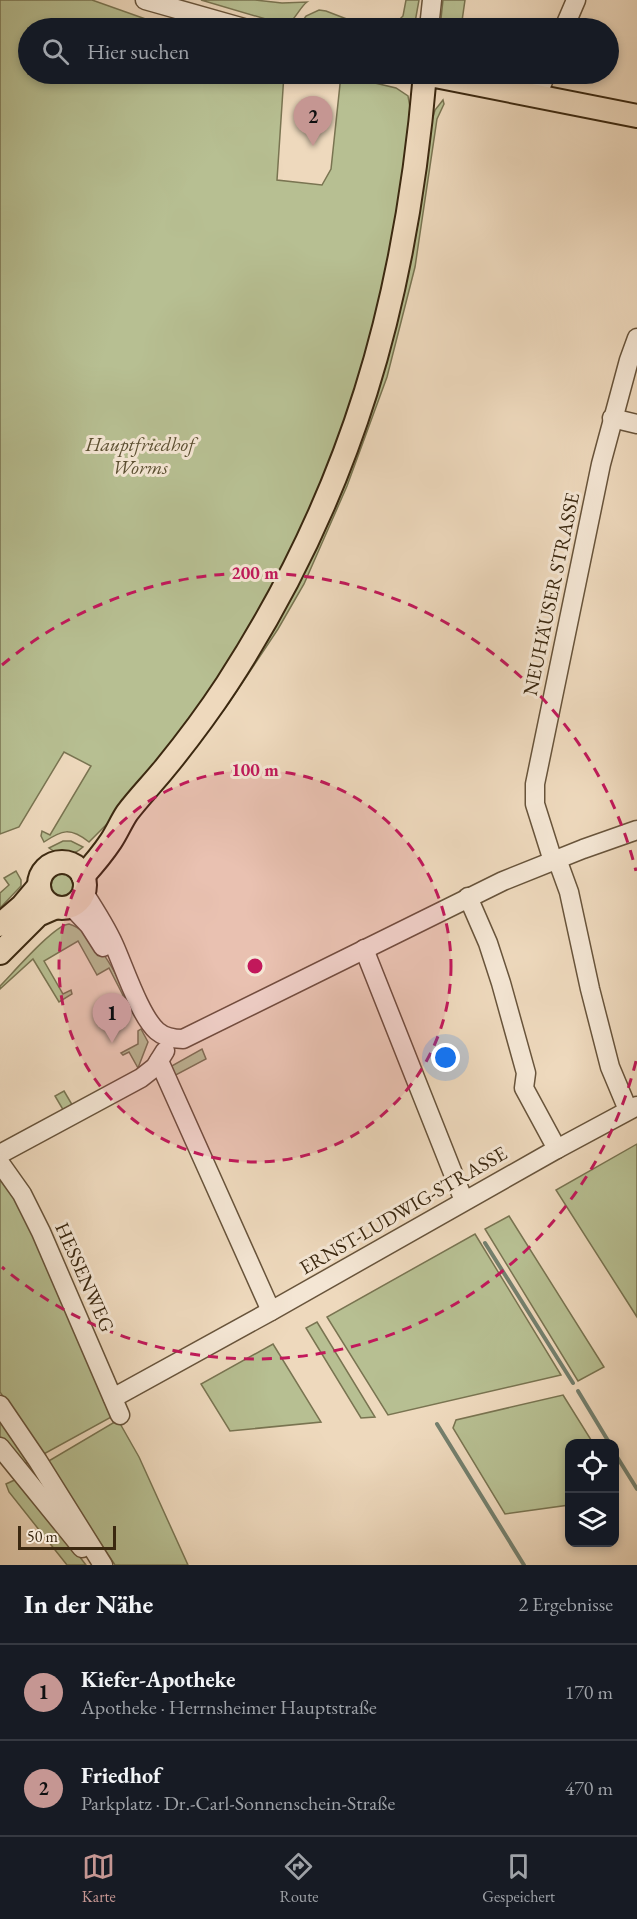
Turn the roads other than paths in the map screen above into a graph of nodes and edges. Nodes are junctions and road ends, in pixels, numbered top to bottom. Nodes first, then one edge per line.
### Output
1 (146, 0) edge
2 (432, 0) edge
3 (576, 0) edge
4 (209, 18) edge
5 (430, 18) edge
6 (568, 18) edge
7 (424, 84) edge
8 (476, 84) edge
9 (542, 84) edge
10 (537, 96) junction
11 (637, 116) edge
12 (637, 338) edge
13 (612, 418) junction
14 (637, 424) edge
15 (637, 830) edge
16 (555, 860) junction
17 (38, 887) junction
18 (73, 889) junction
19 (468, 897) junction
20 (0, 925) edge
21 (364, 949) junction
22 (0, 953) edge
23 (169, 1038) junction
24 (159, 1061) junction
25 (633, 1108) edge
26 (557, 1149) junction
27 (0, 1154) edge
28 (0, 1163) edge
29 (464, 1201) junction
30 (271, 1311) junction
31 (113, 1398) junction
32 (0, 1405) edge
33 (120, 1415) dead end
34 (0, 1447) edge
35 (96, 1565) edge
36 (103, 1565) edge

1 - 4 street
2 - 5 street
3 - 6 street
7 - 18 main road
8 - 10 main road
9 - 10 street
10 - 11 main road
12 - 13 street, NEUHÄUSER STRASSE
13 - 14 street
13 - 16 street, NEUHÄUSER STRASSE
15 - 16 street
16 - 19 street
16 - 25 street, NEUHÄUSER STRASSE
17 - 18 main road
17 - 18 main road
17 - 20 main road
18 - 22 main road
18 - 23 street
19 - 21 street
19 - 26 street
21 - 23 street
21 - 29 street
23 - 24 street
24 - 27 street
24 - 30 street
25 - 26 street, ERNST-LUDWIG-STRASSE
26 - 29 street, ERNST-LUDWIG-STRASSE
28 - 31 street, HESSENWEG
29 - 30 street, ERNST-LUDWIG-STRASSE
30 - 31 street, ERNST-LUDWIG-STRASSE
31 - 33 street, HESSENWEG
32 - 36 street
34 - 35 street

